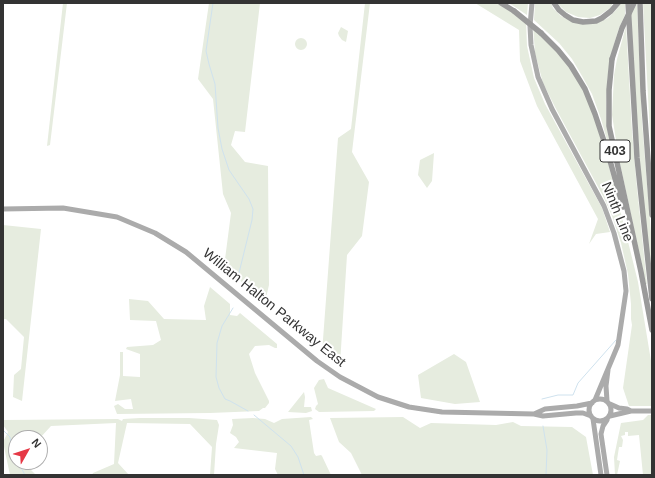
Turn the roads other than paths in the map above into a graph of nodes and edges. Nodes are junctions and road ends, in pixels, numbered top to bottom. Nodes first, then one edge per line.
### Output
1 (501, 3) edge
2 (532, 3) edge
3 (554, 3) edge
4 (618, 3) edge
5 (628, 3) edge
6 (634, 3) edge
7 (640, 3) edge
8 (3, 209) edge
9 (652, 215) edge
10 (635, 242) junction
11 (652, 299) edge
12 (652, 330) edge
13 (608, 369) junction
14 (594, 401) junction
15 (608, 403) junction
16 (631, 411) junction
17 (652, 411) edge
18 (534, 414) junction
19 (609, 417) junction
20 (592, 418) junction
21 (601, 475) edge
22 (607, 475) edge

1 - 10 highway, bridge
2 - 13 main road, Ninth Line
3 - 4 highway
5 - 11 highway
6 - 10 highway, 403, bridge
7 - 9 highway
8 - 18 main road, William Halton Parkway East
10 - 12 highway, 403
13 - 14 main road, Ninth Line
13 - 15 main road, Ninth Line
14 - 15 main road
14 - 18 main road, William Halton Parkway East
14 - 20 main road
15 - 16 main road
15 - 19 main road
16 - 17 main road
16 - 19 main road
18 - 20 main road, William Halton Parkway East
19 - 20 main road
19 - 22 main road
20 - 21 main road

